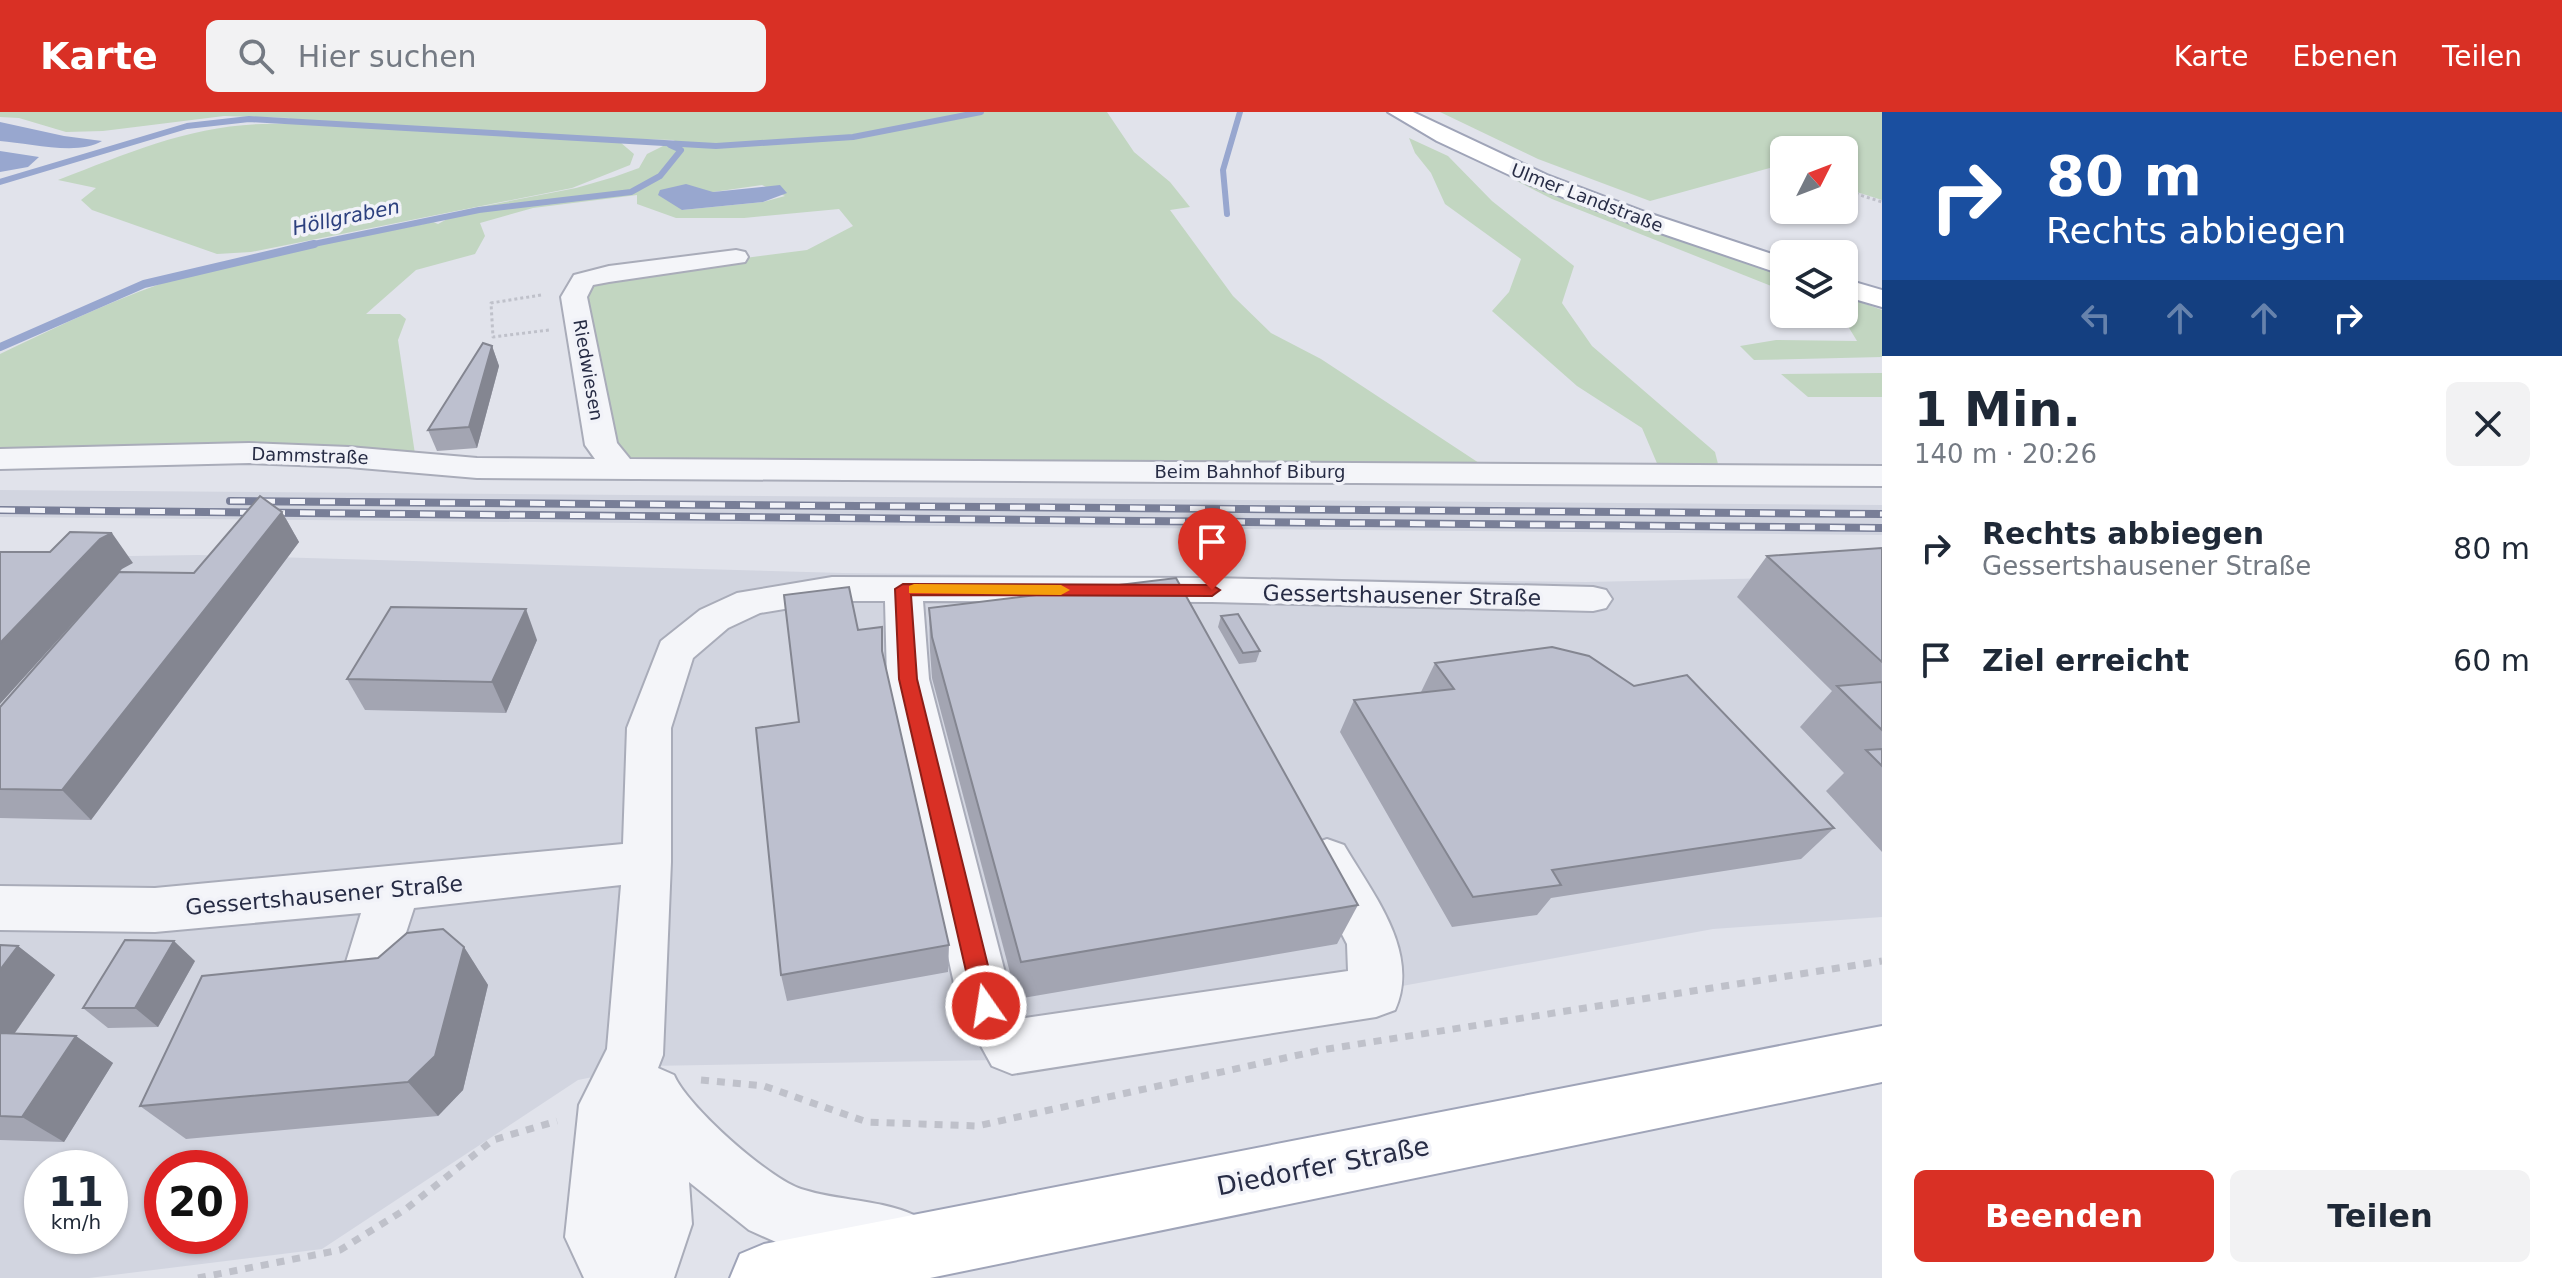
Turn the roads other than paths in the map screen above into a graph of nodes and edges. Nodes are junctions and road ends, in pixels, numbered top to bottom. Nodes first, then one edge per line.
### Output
1 (1398, 112) edge
2 (736, 257) dead end
3 (1770, 262) edge
4 (1858, 291) edge
5 (1882, 299) edge
6 (0, 459) edge
7 (619, 467) junction
8 (1882, 476) edge
9 (903, 589) junction
10 (1593, 599) dead end
11 (1303, 818) edge
12 (647, 862) junction
13 (394, 889) junction
14 (0, 908) edge
15 (372, 962) edge
16 (1882, 1054) edge
17 (644, 1082) junction
18 (949, 1241) junction
19 (618, 1278) edge
20 (641, 1278) edge
21 (764, 1278) edge

1 - 3 main road, Ulmer Landstraße
2 - 7 street, Riedwiesen
4 - 5 main road
6 - 7 street, Dammstraße
7 - 8 street, Beim Bahnhof Biburg
9 - 10 street, Gessertshausener Straße
9 - 11 street
9 - 12 street, Gessertshausener Straße
12 - 13 street, Gessertshausener Straße
12 - 17 street, Gessertshausener Straße
13 - 14 street, Gessertshausener Straße
13 - 15 street
16 - 18 main road, Diedorfer Straße
17 - 18 street
17 - 19 street, Gessertshausener Straße
17 - 20 street, Gessertshausener Straße
18 - 21 main road, Diedorfer Straße

